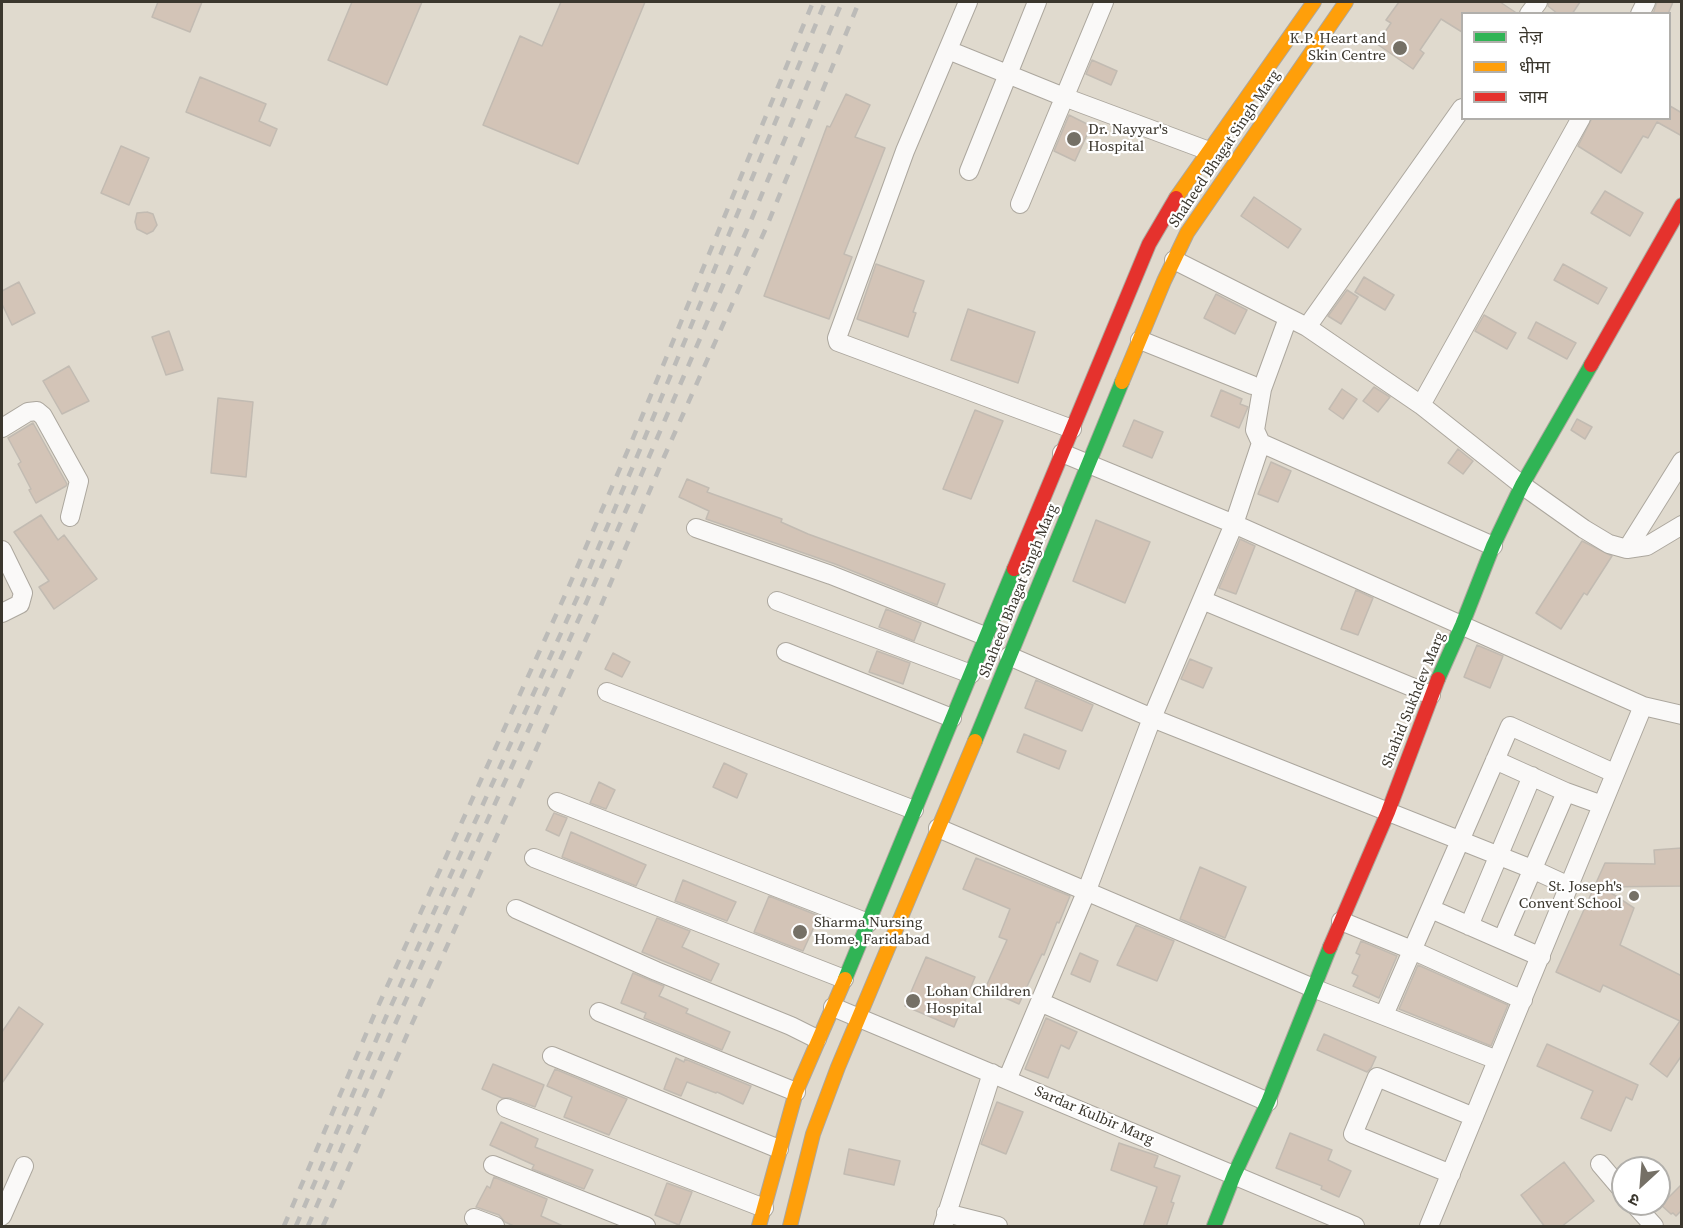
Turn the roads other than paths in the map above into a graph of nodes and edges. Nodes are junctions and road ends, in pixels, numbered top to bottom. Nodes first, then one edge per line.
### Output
1 (968, 2) edge
2 (1037, 2) edge
3 (1104, 2) edge
4 (1314, 2) edge
5 (1346, 2) edge
6 (948, 50) junction
7 (1007, 73) junction
8 (1064, 97) junction
9 (1461, 109) edge
10 (1580, 120) edge
11 (1209, 152) junction
12 (969, 171) dead end
13 (1020, 204) dead end
14 (1682, 205) edge
15 (1174, 260) junction
16 (1288, 318) junction
17 (1307, 327) junction
18 (1140, 340) junction
19 (1252, 385) dead end
20 (1421, 405) junction
21 (2, 428) edge
22 (1072, 429) junction
23 (1261, 443) junction
24 (1062, 453) junction
25 (1682, 461) edge
26 (1089, 463) junction
27 (1522, 485) junction
28 (70, 517) dead end
29 (1234, 524) junction
30 (1682, 525) edge
31 (696, 528) dead end
32 (1493, 546) junction
33 (1627, 549) junction
34 (2, 550) edge
35 (1202, 600) junction
36 (777, 601) dead end
37 (2, 613) edge
38 (1462, 625) junction
39 (985, 636) junction
40 (786, 652) dead end
41 (1009, 656) junction
42 (971, 674) junction
43 (607, 692) dead end
44 (1431, 695) junction
45 (1643, 706) junction
46 (1682, 715) edge
47 (952, 718) junction
48 (1152, 718) junction
49 (1495, 760) junction
50 (1614, 774) junction
51 (1532, 776) junction
52 (1566, 792) junction
53 (557, 802) dead end
54 (1602, 805) junction
55 (914, 810) junction
56 (1388, 812) junction
57 (938, 828) junction
58 (1459, 840) junction
59 (1498, 856) junction
60 (534, 858) dead end
61 (1532, 869) junction
62 (1569, 886) junction
63 (1087, 890) junction
64 (516, 909) dead end
65 (1431, 909) junction
66 (1341, 921) junction
67 (868, 923) junction
68 (1469, 926) junction
69 (1503, 940) junction
70 (1412, 950) junction
71 (1540, 957) junction
72 (844, 979) junction
73 (1313, 988) junction
74 (1523, 1000) junction
75 (1040, 1002) junction
76 (833, 1006) junction
77 (599, 1012) dead end
78 (1384, 1015) junction
79 (859, 1017) junction
80 (818, 1039) junction
81 (552, 1056) dead end
82 (1497, 1060) junction
83 (1000, 1077) junction
84 (795, 1092) junction
85 (1268, 1102) junction
86 (506, 1108) dead end
87 (1474, 1117) junction
88 (779, 1149) junction
89 (1599, 1164) dead end
90 (494, 1165) dead end
91 (24, 1166) dead end
92 (1451, 1174) junction
93 (1234, 1175) junction
94 (1611, 1178) edge
95 (764, 1208) junction
96 (2, 1216) edge
97 (474, 1218) dead end
98 (944, 1220) edge
99 (495, 1227) edge
100 (646, 1227) edge
101 (759, 1227) edge
102 (790, 1227) edge
103 (998, 1227) edge
104 (1214, 1227) edge
105 (1354, 1227) edge
106 (1429, 1227) edge

1 - 6 street
2 - 7 street
3 - 8 street
4 - 11 street, Shaheed Bhagat Singh Marg
5 - 15 street, Shaheed Bhagat Singh Marg
6 - 7 street
6 - 22 street
7 - 8 street
7 - 12 street
8 - 11 street
8 - 13 street
9 - 17 street
10 - 20 street
11 - 22 street, Shaheed Bhagat Singh Marg
14 - 27 street, Shahid Sukhdev Marg
15 - 16 street
15 - 18 street, Shaheed Bhagat Singh Marg
16 - 17 street
16 - 23 street
17 - 20 street
18 - 19 street
18 - 26 street, Shaheed Bhagat Singh Marg
20 - 27 street
21 - 28 street
22 - 24 street, Shaheed Bhagat Singh Marg
23 - 29 street
23 - 32 street
24 - 26 street
24 - 39 street, Shaheed Bhagat Singh Marg
25 - 33 street
26 - 29 street
26 - 41 street, Shaheed Bhagat Singh Marg
27 - 32 street, Shahid Sukhdev Marg
27 - 33 street
29 - 35 street
29 - 38 street
30 - 33 street
31 - 39 street
32 - 38 street, Shahid Sukhdev Marg
34 - 37 street
35 - 44 street
35 - 48 street
36 - 42 street
38 - 44 street, Shahid Sukhdev Marg
38 - 45 street
39 - 42 street, Shaheed Bhagat Singh Marg
40 - 47 street
41 - 48 street
41 - 57 street, Shaheed Bhagat Singh Marg
42 - 47 street, Shaheed Bhagat Singh Marg
43 - 55 street
44 - 56 street, Shahid Sukhdev Marg
45 - 46 street
45 - 50 street
47 - 55 street, Shaheed Bhagat Singh Marg
48 - 56 street
48 - 63 street
49 - 50 street
49 - 51 street
49 - 58 street
50 - 54 street
51 - 52 street
51 - 59 street
52 - 54 street
52 - 61 street
53 - 67 street
54 - 62 street
55 - 67 street, Shaheed Bhagat Singh Marg
56 - 58 street
56 - 66 street, Shahid Sukhdev Marg
57 - 63 street
57 - 79 street, Shaheed Bhagat Singh Marg
58 - 59 street
58 - 65 street
59 - 61 street
59 - 68 street
60 - 72 street
61 - 62 street
61 - 69 street
62 - 71 street
63 - 73 street
63 - 75 street
64 - 80 street
65 - 68 street
65 - 70 street
66 - 70 street
66 - 73 street, Shahid Sukhdev Marg
67 - 72 street, Shaheed Bhagat Singh Marg
68 - 69 street
69 - 71 street
70 - 74 street
70 - 78 street
71 - 74 street
72 - 76 street, Shaheed Bhagat Singh Marg
73 - 78 street
73 - 85 street, Shahid Sukhdev Marg
74 - 82 street
75 - 83 street
75 - 85 street
76 - 79 street, Sardar Kulbir Marg
76 - 80 street, Shaheed Bhagat Singh Marg
77 - 84 street
78 - 82 street
79 - 83 street, Sardar Kulbir Marg
79 - 102 street, Shaheed Bhagat Singh Marg
80 - 84 street, Shaheed Bhagat Singh Marg
81 - 88 street
82 - 87 street
83 - 93 street, Sardar Kulbir Marg
83 - 98 street
84 - 88 street, Shaheed Bhagat Singh Marg
85 - 93 street, Shahid Sukhdev Marg
86 - 95 street
87 - 92 street
87 - 92 street
88 - 95 street, Shaheed Bhagat Singh Marg
89 - 94 street
90 - 100 street
91 - 96 street
92 - 106 street
93 - 104 street, Shahid Sukhdev Marg
93 - 105 street, Sardar Kulbir Marg
95 - 101 street, Shaheed Bhagat Singh Marg
97 - 99 street
98 - 103 street

